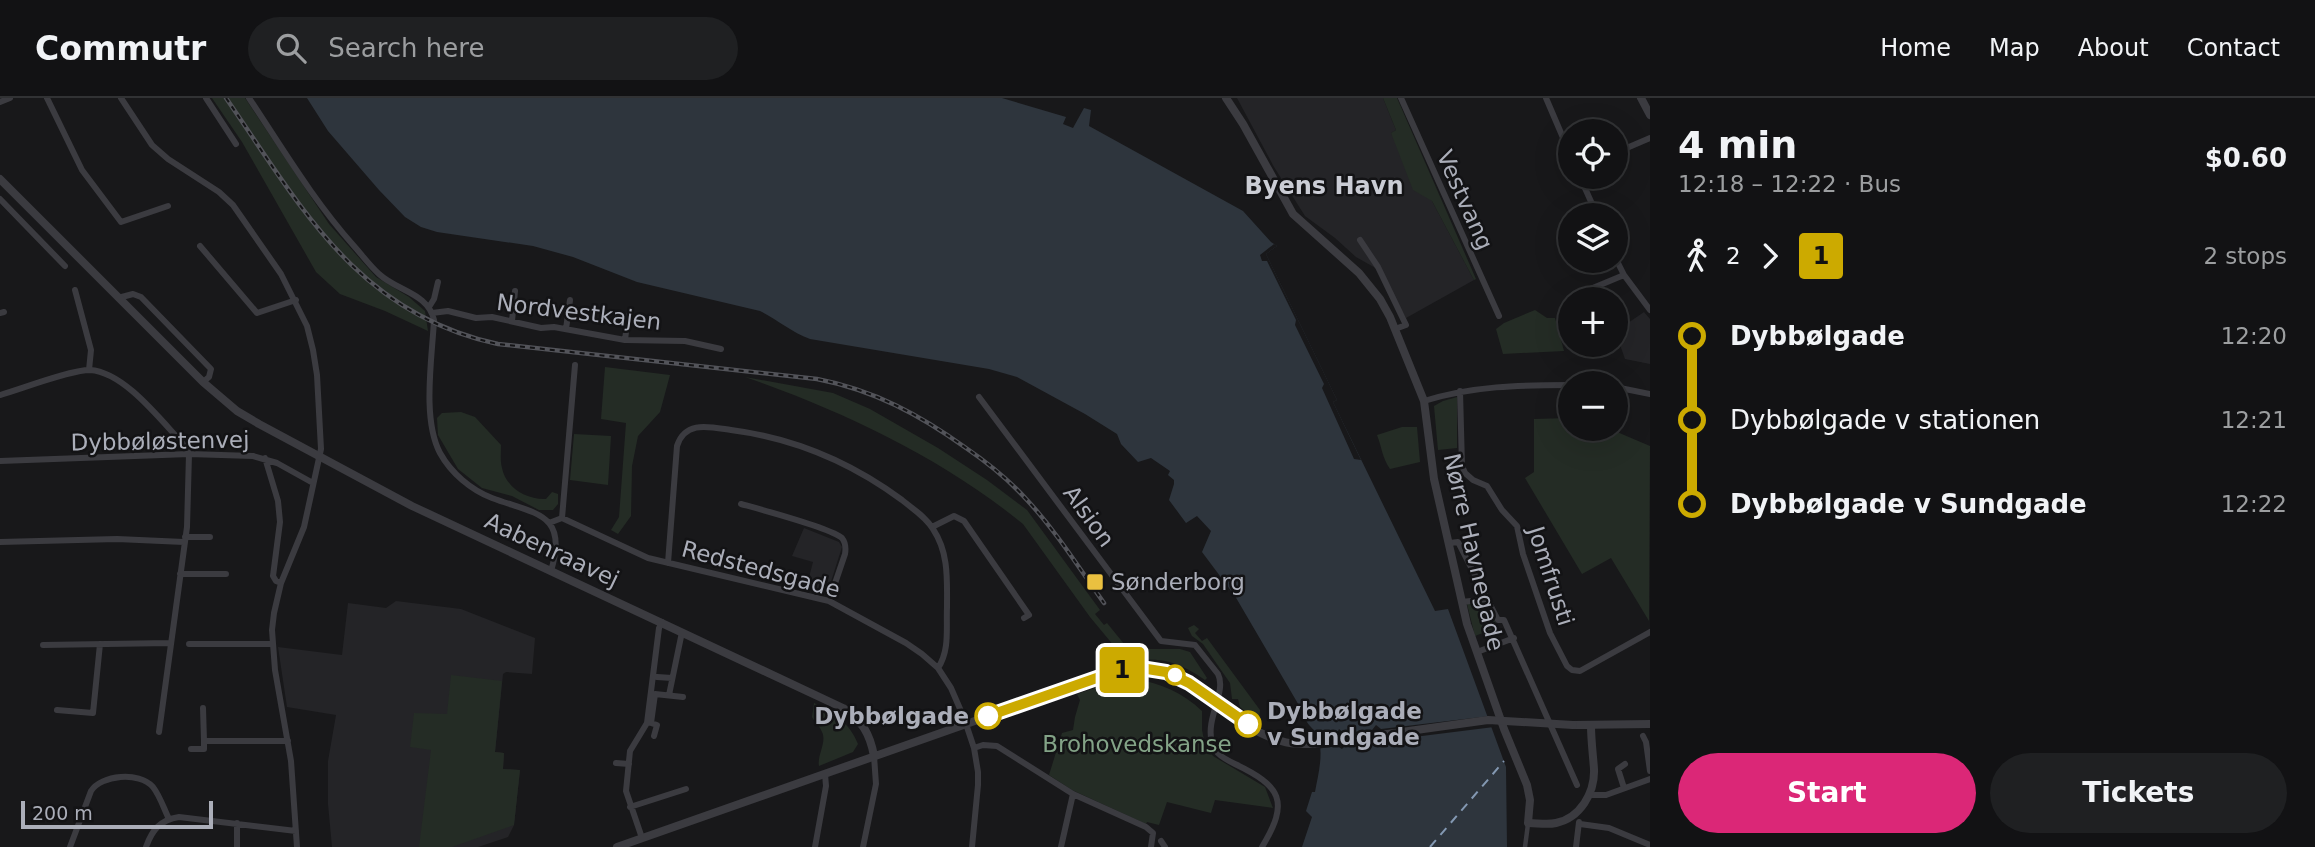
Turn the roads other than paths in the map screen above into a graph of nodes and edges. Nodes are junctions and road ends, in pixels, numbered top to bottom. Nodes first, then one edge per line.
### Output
1 (10, 98) edge
2 (47, 98) edge
3 (121, 98) edge
4 (205, 98) edge
5 (248, 98) edge
6 (1226, 98) edge
7 (1401, 98) edge
8 (1545, 98) edge
9 (1641, 98) edge
10 (0, 102) edge
11 (1650, 115) edge
12 (1558, 127) edge
13 (1650, 138) edge
14 (236, 144) dead end
15 (1628, 147) edge
16 (0, 179) edge
17 (0, 199) edge
18 (168, 206) dead end
19 (54, 233) junction
20 (1360, 240) dead end
21 (43, 243) junction
22 (200, 246) dead end
23 (65, 266) dead end
24 (1624, 275) joint
25 (438, 282) dead end
26 (1596, 287) edge
27 (75, 289) dead end
28 (515, 291) dead end
29 (118, 298) junction
30 (296, 300) junction
31 (570, 300) dead end
32 (431, 310) junction
33 (1650, 310) edge
34 (628, 316) dead end
35 (1499, 316) dead end
36 (512, 321) junction
37 (566, 329) junction
38 (1395, 329) junction
39 (625, 340) junction
40 (722, 349) dead end
41 (575, 365) dead end
42 (89, 370) junction
43 (203, 382) junction
44 (1558, 385) edge
45 (1628, 390) edge
46 (1460, 391) junction
47 (1650, 394) edge
48 (0, 395) edge
49 (979, 397) dead end
50 (1424, 401) junction
51 (188, 454) junction
52 (319, 457) junction
53 (265, 458) junction
54 (0, 461) edge
55 (313, 484) junction
56 (741, 504) dead end
57 (562, 518) junction
58 (549, 523) junction
59 (932, 527) junction
60 (210, 537) dead end
61 (185, 539) junction
62 (0, 542) edge
63 (1450, 543) junction
64 (668, 563) junction
65 (551, 571) junction
66 (180, 574) junction
67 (226, 574) dead end
68 (281, 583) junction
69 (1488, 599) junction
70 (829, 601) junction
71 (1462, 602) junction
72 (1024, 618) dead end
73 (662, 622) junction
74 (682, 632) junction
75 (1650, 632) edge
76 (1514, 638) junction
77 (170, 643) junction
78 (100, 644) junction
79 (189, 644) dead end
80 (273, 644) junction
81 (43, 645) dead end
82 (1476, 652) junction
83 (938, 668) junction
84 (657, 677) dead end
85 (672, 678) junction
86 (668, 695) junction
87 (683, 697) dead end
88 (1216, 701) junction
89 (203, 708) dead end
90 (57, 710) dead end
91 (966, 724) junction
92 (1650, 724) edge
93 (1591, 725) junction
94 (159, 732) dead end
95 (654, 736) dead end
96 (1643, 736) dead end
97 (289, 740) junction
98 (204, 741) junction
99 (974, 748) junction
100 (191, 749) dead end
101 (874, 756) junction
102 (616, 763) dead end
103 (629, 764) junction
104 (1625, 764) dead end
105 (1650, 771) edge
106 (824, 774) junction
107 (1650, 779) edge
108 (1577, 785) dead end
109 (1624, 788) junction
110 (686, 789) dead end
111 (1073, 794) junction
112 (1590, 794) junction
113 (631, 807) junction
114 (1575, 814) junction
115 (169, 819) junction
116 (237, 823) junction
117 (1528, 823) junction
118 (1580, 824) junction
119 (296, 831) junction
120 (642, 838) junction
121 (1650, 845) edge
122 (70, 847) edge
123 (146, 847) edge
124 (237, 847) edge
125 (297, 847) edge
126 (617, 847) edge
127 (815, 847) edge
128 (863, 847) edge
129 (972, 847) edge
130 (1061, 847) edge
131 (1151, 847) edge
132 (1262, 847) edge
133 (1525, 847) edge
134 (1576, 847) edge

1 - 10 street
2 - 18 street
3 - 30 street
4 - 14 street
5 - 32 street
6 - 38 street, Nørre Havnegade
7 - 35 street, Vestvang
8 - 12 street
9 - 11 street
13 - 15 street
16 - 19 street, Aabenraavej
17 - 21 street
19 - 21 street
19 - 29 street, Aabenraavej
20 - 38 street
21 - 23 street
22 - 30 street
24 - 26 street
24 - 33 street
25 - 32 street
27 - 42 street
28 - 36 street
29 - 43 street, Aabenraavej
29 - 43 street
30 - 52 street
31 - 37 street
32 - 36 street, Nordvestkajen
32 - 58 street
34 - 39 street
36 - 37 street, Nordvestkajen
37 - 39 street, Nordvestkajen
38 - 50 street, Nørre Havnegade
39 - 40 street, Nordvestkajen
41 - 57 street
42 - 48 street
42 - 51 street
43 - 52 street, Aabenraavej
44 - 46 street
45 - 47 street
46 - 50 street
46 - 75 street, Jomfrusti
49 - 88 street, Alsion
50 - 63 street, Nørre Havnegade
51 - 53 street, Dybbøløstenvej
51 - 54 street, Dybbøløstenvej
51 - 61 street
52 - 55 street
52 - 65 street, Aabenraavej
53 - 55 street, Dybbøløstenvej
53 - 68 street
55 - 68 street
56 - 70 street
57 - 58 street
57 - 64 street, Redstedsgade
58 - 65 street
59 - 64 street
59 - 72 street
59 - 83 street
60 - 61 street
61 - 62 street
61 - 66 street
63 - 69 street
63 - 71 street, Nørre Havnegade
64 - 70 street, Redstedsgade
65 - 73 street, Aabenraavej
66 - 67 street
66 - 77 street
68 - 80 street
69 - 71 street
69 - 76 street
70 - 83 street, Redstedsgade
71 - 82 street, Nørre Havnegade
73 - 74 street, Aabenraavej
73 - 103 street
74 - 85 street
74 - 101 street, Aabenraavej
76 - 82 street
76 - 108 street
77 - 78 street
77 - 94 street
78 - 81 street
78 - 90 street
79 - 80 street
80 - 97 street
82 - 117 street, Nørre Havnegade
83 - 91 street, Redstedsgade
84 - 85 street
85 - 86 street
86 - 87 street
86 - 95 street
88 - 91 street
88 - 93 street, bridge
88 - 132 street, Alsion
89 - 98 street
91 - 99 street, Redstedsgade
91 - 101 street
92 - 93 street
93 - 112 street
96 - 105 street
97 - 98 street
97 - 119 street
98 - 100 street
99 - 111 street
99 - 129 street, Redstedsgade
101 - 106 street
101 - 128 street
102 - 103 street
103 - 113 street
104 - 109 street
106 - 120 street
106 - 127 street
107 - 109 street
109 - 112 street
110 - 113 street
111 - 130 street
111 - 131 street
112 - 114 street
113 - 120 street
114 - 117 street
114 - 118 street
115 - 116 street
115 - 122 street
115 - 123 street
116 - 119 street
116 - 124 street
117 - 133 street
118 - 121 street
118 - 134 street
119 - 125 street
120 - 126 street

